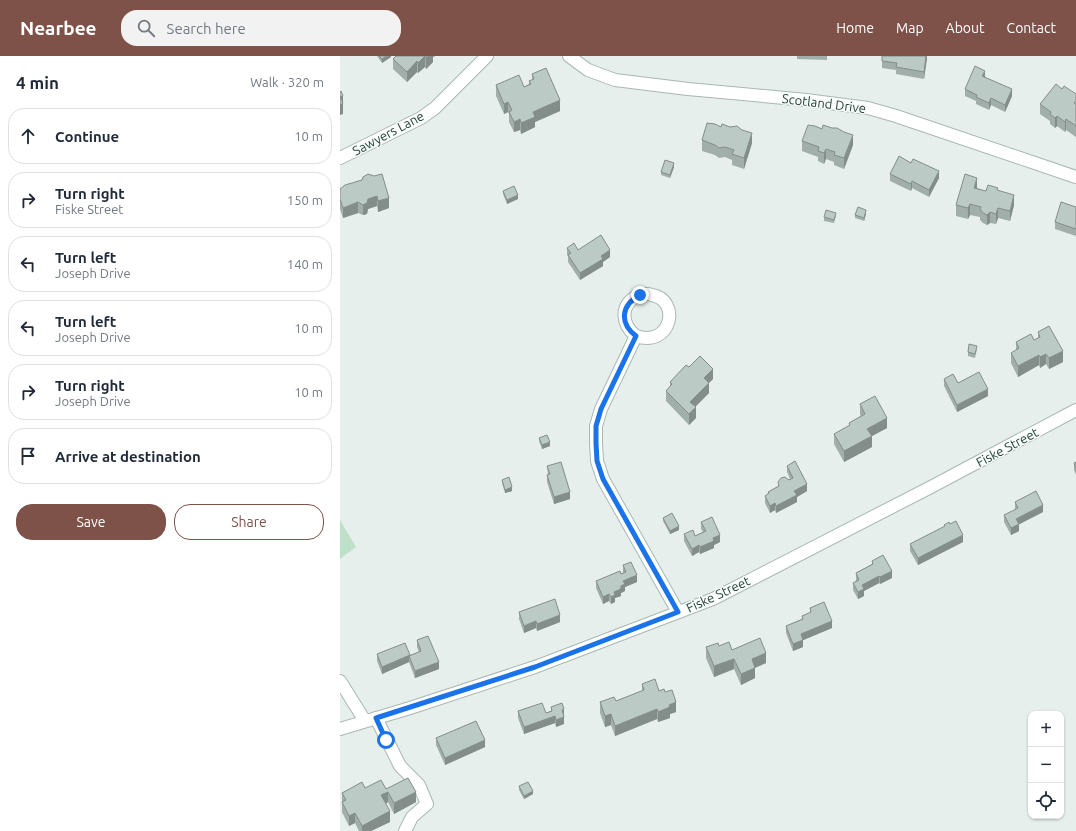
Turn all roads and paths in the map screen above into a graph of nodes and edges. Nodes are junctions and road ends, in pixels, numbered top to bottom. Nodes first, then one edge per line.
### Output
1 (487, 56) edge
2 (569, 56) edge
3 (340, 158) edge
4 (1076, 177) edge
5 (636, 336) dead end
6 (1076, 410) edge
7 (678, 612) junction
8 (340, 681) edge
9 (371, 720) junction
10 (340, 729) edge
11 (405, 831) edge

1 - 3 street, Sawyers Lane
2 - 4 street, Scotland Drive
5 - 7 street
6 - 7 street, Fiske Street
7 - 9 street, Fiske Street
8 - 9 street
9 - 10 street, Fiske Street
9 - 11 street

